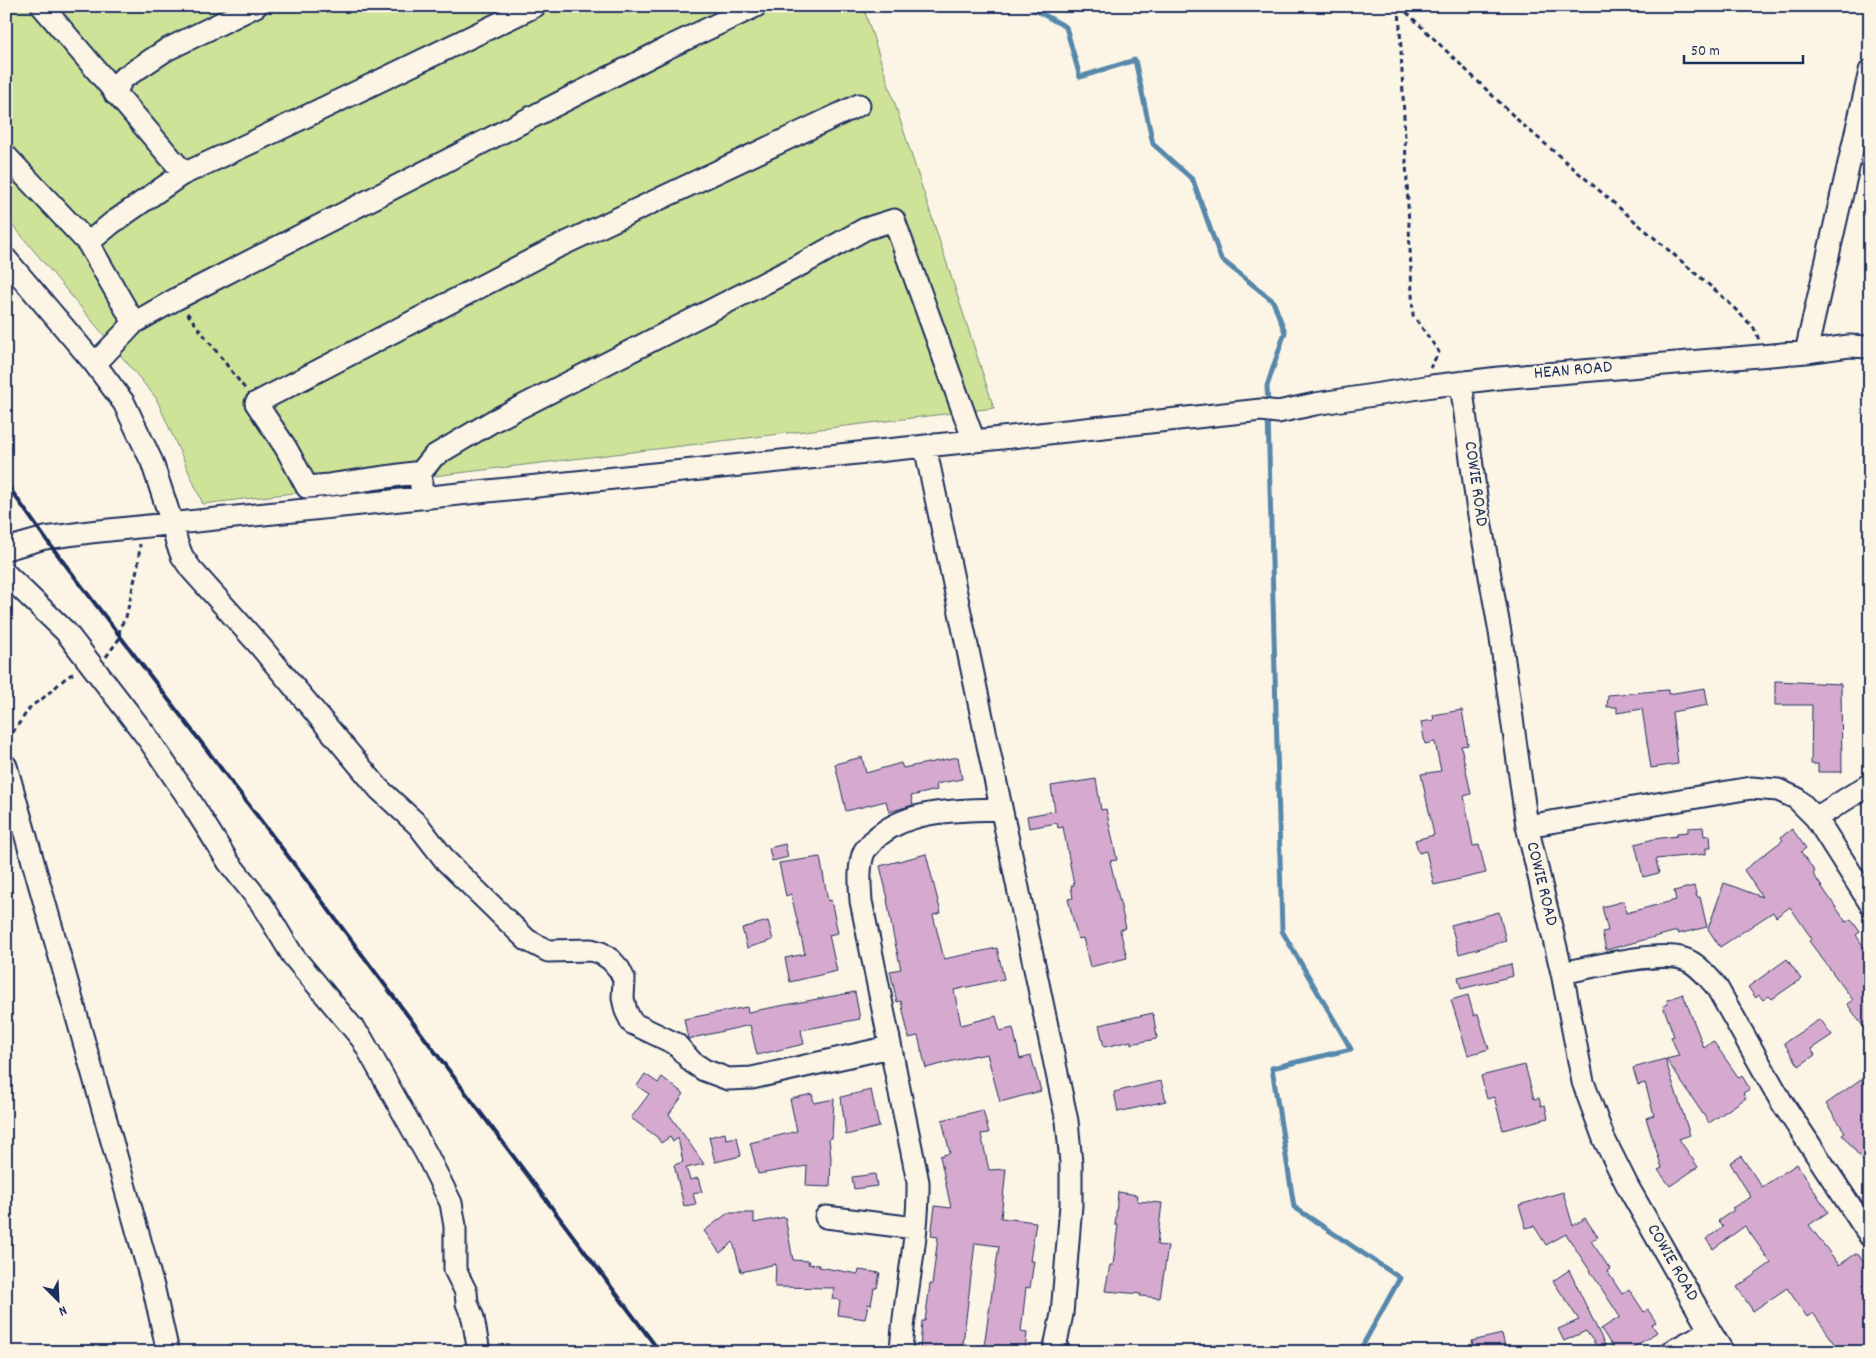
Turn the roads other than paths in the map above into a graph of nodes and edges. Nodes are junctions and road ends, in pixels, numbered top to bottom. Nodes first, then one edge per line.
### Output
1 (42, 6) edge
2 (256, 6) edge
3 (535, 6) edge
4 (756, 6) edge
5 (1870, 71) edge
6 (115, 94) junction
7 (859, 105) dead end
8 (6, 156) edge
9 (180, 175) junction
10 (88, 243) junction
11 (6, 259) edge
12 (134, 323) junction
13 (1870, 347) edge
14 (1806, 352) junction
15 (95, 364) junction
16 (1462, 383) junction
17 (974, 441) junction
18 (925, 446) junction
19 (421, 472) junction
20 (421, 497) junction
21 (172, 523) junction
22 (6, 549) edge
23 (6, 574) edge
24 (6, 766) edge
25 (1870, 784) edge
26 (1001, 809) junction
27 (1816, 818) junction
28 (1527, 826) junction
29 (1870, 903) edge
30 (1562, 972) junction
31 (890, 1047) junction
32 (826, 1217) dead end
33 (915, 1228) junction
34 (1870, 1236) edge
35 (1710, 1330) junction
36 (168, 1352) edge
37 (479, 1352) edge
38 (901, 1352) edge
39 (1054, 1352) edge
40 (1670, 1352) edge
41 (1724, 1352) edge

1 - 6 street
2 - 6 street
3 - 9 street
4 - 12 street
5 - 14 street
6 - 9 street
7 - 19 street
8 - 10 street
9 - 10 street
10 - 12 street
11 - 15 street
12 - 15 street
13 - 14 street, HEAN ROAD
14 - 16 street, HEAN ROAD
15 - 21 street
16 - 17 street, HEAN ROAD
16 - 28 street, COWIE ROAD
17 - 18 street, HEAN ROAD
17 - 19 street
18 - 20 street, HEAN ROAD
18 - 26 street
19 - 20 street
20 - 21 street, HEAN ROAD
21 - 22 street, HEAN ROAD
21 - 31 street
23 - 37 street
24 - 36 street
25 - 27 street
26 - 31 street
26 - 39 street
27 - 28 street
27 - 29 street
28 - 30 street, COWIE ROAD
30 - 34 street
30 - 35 street, COWIE ROAD
31 - 33 street
32 - 33 street
33 - 38 street
35 - 40 street
35 - 41 street, COWIE ROAD

